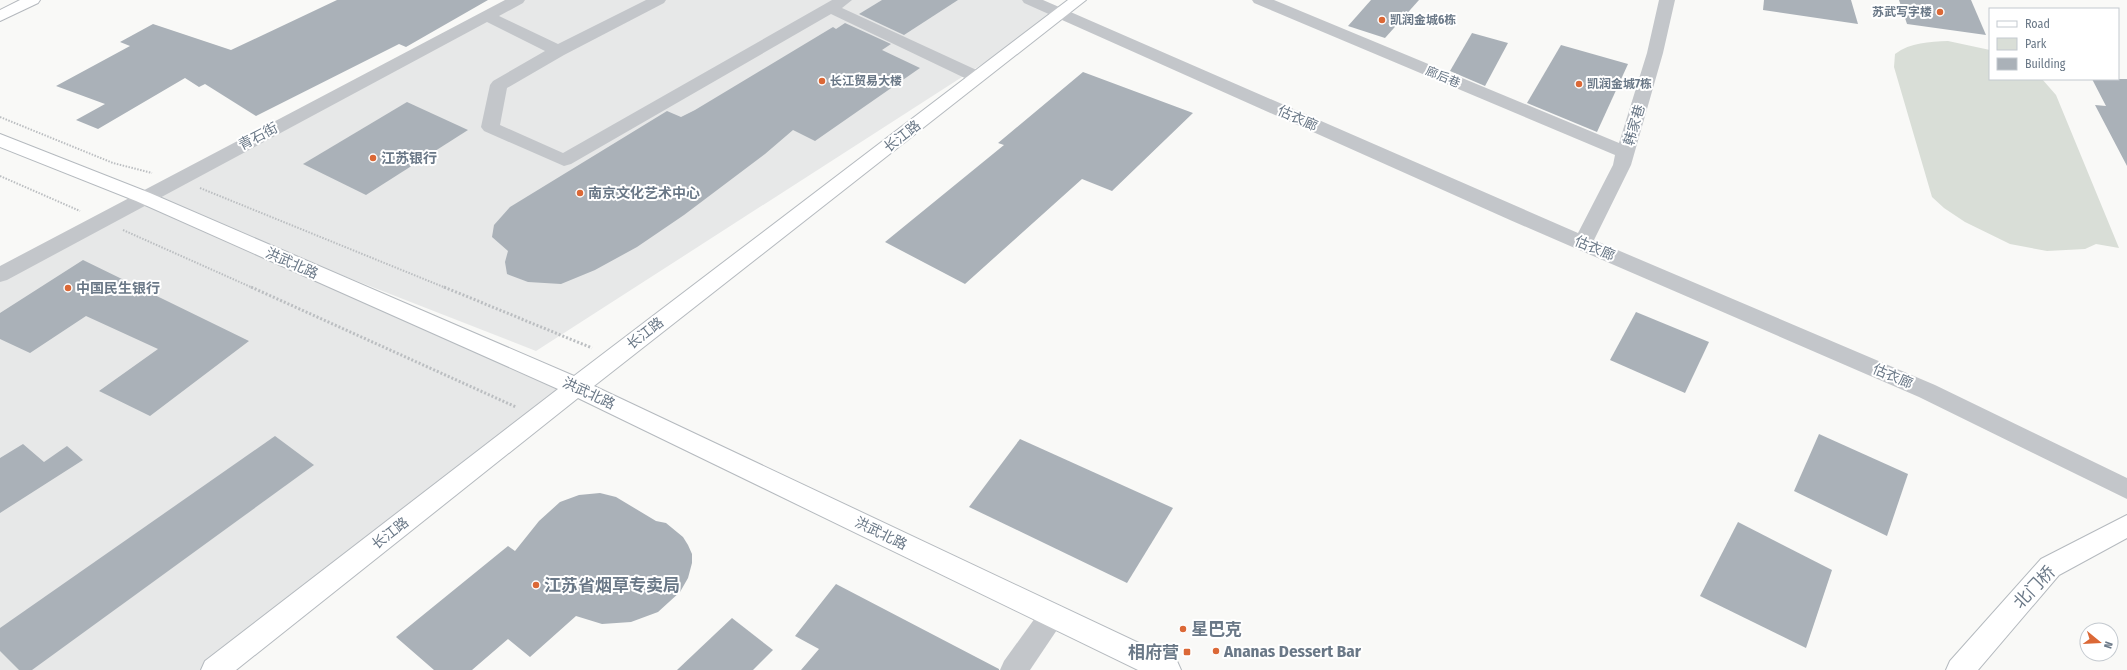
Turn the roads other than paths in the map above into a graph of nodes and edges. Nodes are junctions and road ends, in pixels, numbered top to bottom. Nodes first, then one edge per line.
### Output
1 (7, 0) edge
2 (32, 0) edge
3 (517, 0) edge
4 (658, 0) edge
5 (1030, 0) edge
6 (1078, 0) edge
7 (1260, 0) edge
8 (1667, 0) edge
9 (0, 3) edge
10 (837, 4) edge
11 (1060, 14) junction
12 (0, 16) edge
13 (487, 16) dead end
14 (558, 51) junction
15 (978, 77) junction
16 (0, 140) edge
17 (1626, 153) junction
18 (143, 198) junction
19 (1583, 243) junction
20 (0, 275) edge
21 (576, 387) junction
22 (2127, 489) edge
23 (2127, 526) edge
24 (1053, 615) junction
25 (215, 670) edge
26 (1014, 670) edge
27 (1167, 670) edge
28 (1960, 670) edge

1 - 9 main road
2 - 12 main road
3 - 18 street, 青石街
4 - 14 street
5 - 11 street, 估衣廊
6 - 11 main road, 长江路
7 - 17 street, 廊后巷
8 - 17 street, 韩家巷
10 - 14 street
10 - 15 street
11 - 15 main road, 长江路
11 - 19 street, 估衣廊
13 - 14 street
15 - 21 main road, 长江路
16 - 18 main road, 洪武北路
17 - 19 street, 韩家巷
18 - 20 street, 青石街
18 - 21 main road, 洪武北路
19 - 22 street, 估衣廊
21 - 24 main road, 洪武北路
21 - 25 main road, 长江路
23 - 28 main road, 北门桥
24 - 26 street
24 - 27 main road, 洪武北路

